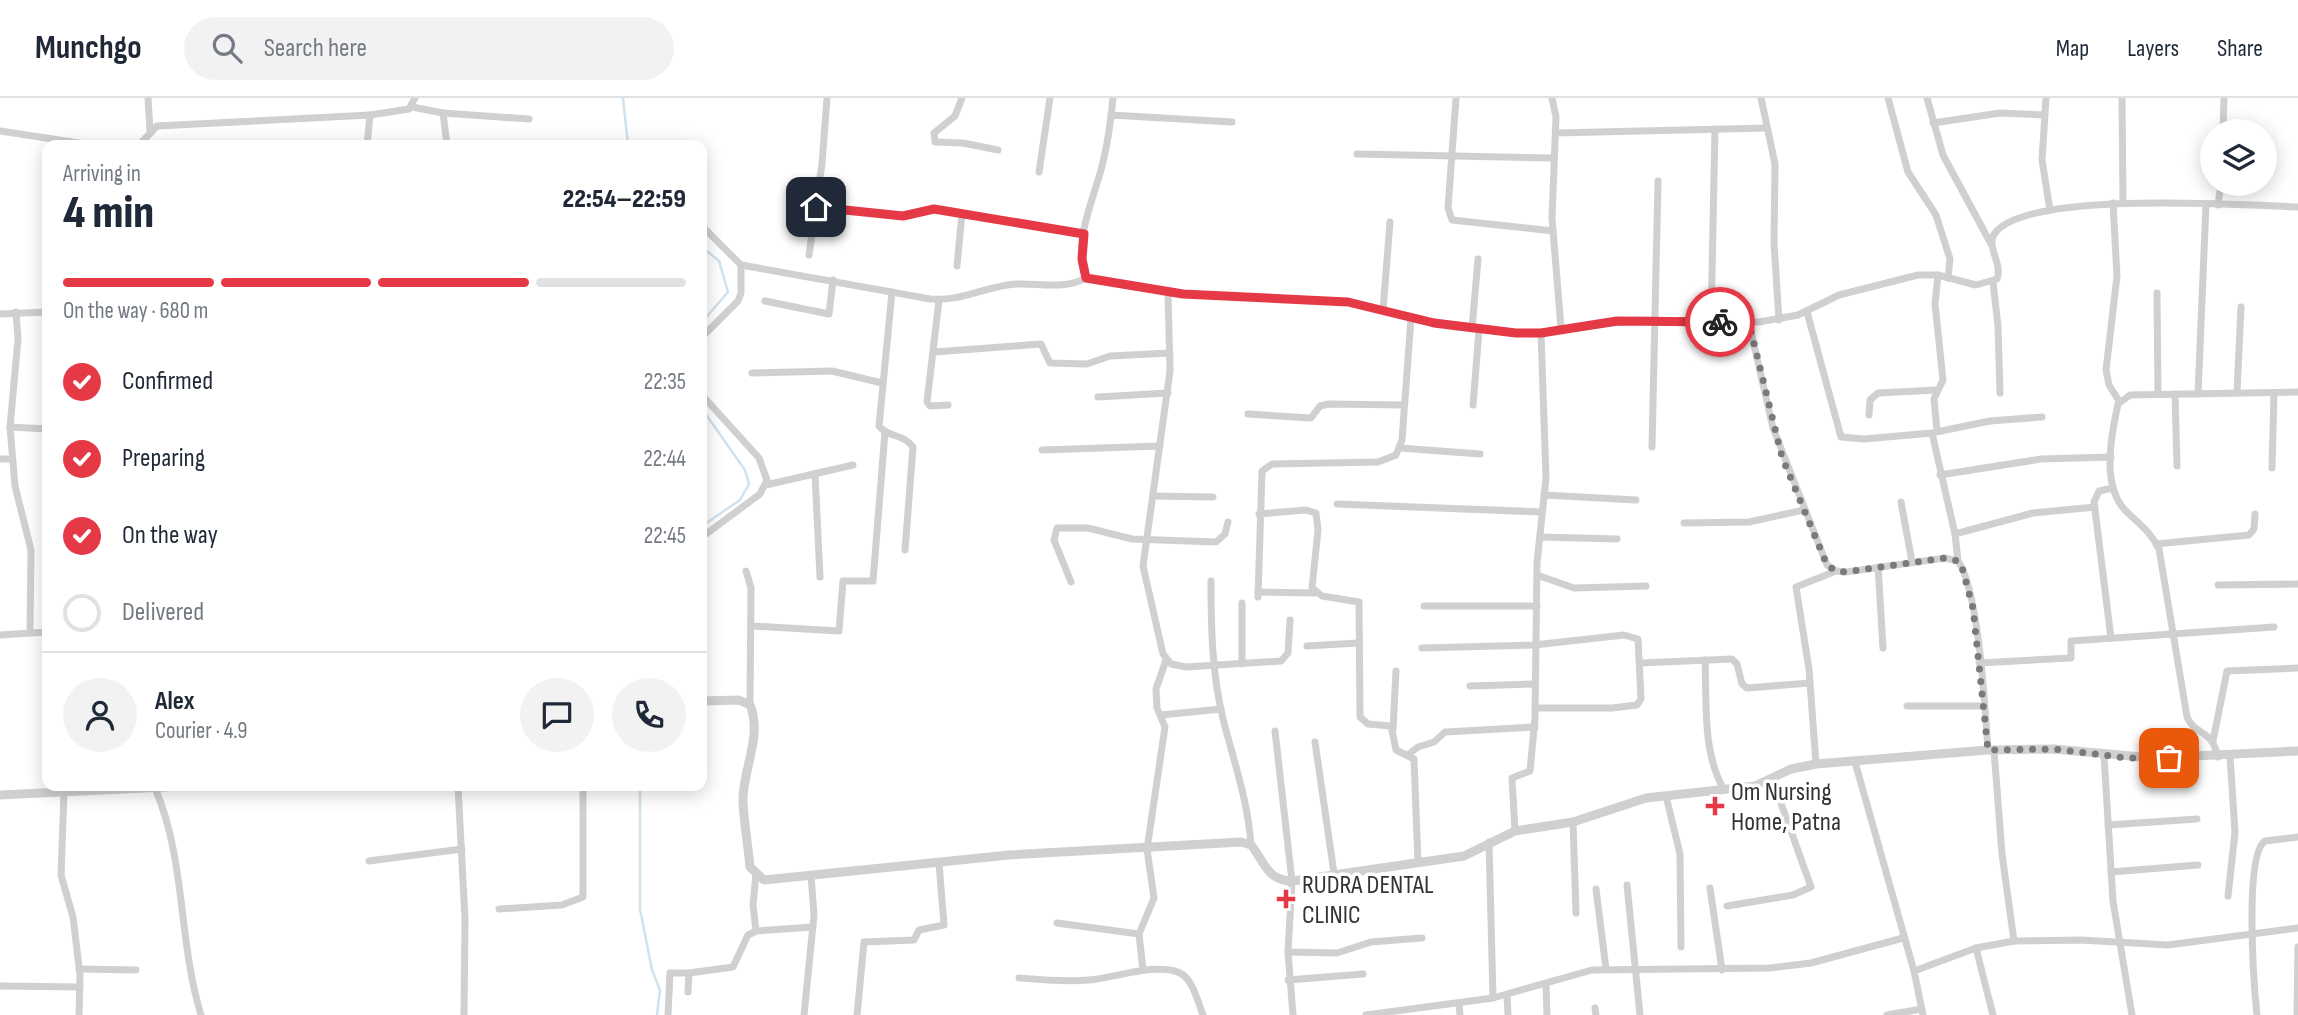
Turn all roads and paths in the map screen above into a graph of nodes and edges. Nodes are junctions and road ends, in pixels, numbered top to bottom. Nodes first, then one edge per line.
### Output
1 (148, 98) edge
2 (415, 98) edge
3 (827, 98) edge
4 (962, 98) edge
5 (1050, 98) edge
6 (1113, 98) edge
7 (1456, 98) edge
8 (1552, 98) edge
9 (1761, 98) edge
10 (1888, 98) edge
11 (1927, 98) edge
12 (2046, 98) edge
13 (2122, 98) edge
14 (2224, 98) edge
15 (412, 107) junction
16 (443, 113) junction
17 (370, 115) junction
18 (1111, 115) junction
19 (2044, 115) junction
20 (529, 119) dead end
21 (2223, 119) edge
22 (1232, 122) dead end
23 (1933, 123) junction
24 (1767, 128) junction
25 (1715, 129) junction
26 (150, 130) junction
27 (0, 131) edge
28 (1556, 133) junction
29 (59, 140) edge
30 (143, 140) edge
31 (368, 140) edge
32 (446, 140) edge
33 (998, 150) dead end
34 (1357, 154) dead end
35 (1450, 156) junction
36 (1555, 158) junction
37 (1039, 172) dead end
38 (1658, 181) dead end
39 (2219, 196) edge
40 (2113, 203) junction
41 (2123, 203) junction
42 (2206, 205) junction
43 (2218, 205) junction
44 (816, 207) junction
45 (2298, 207) edge
46 (2050, 210) junction
47 (962, 213) junction
48 (1390, 222) dead end
49 (707, 231) edge
50 (1553, 231) junction
51 (1084, 234) junction
52 (1991, 244) junction
53 (809, 255) dead end
54 (1478, 259) dead end
55 (741, 265) junction
56 (957, 266) dead end
57 (1938, 275) junction
58 (1086, 278) junction
59 (1948, 278) junction
60 (833, 280) junction
61 (1993, 282) junction
62 (892, 292) junction
63 (1168, 293) junction
64 (2157, 293) dead end
65 (939, 300) junction
66 (765, 301) dead end
67 (2241, 307) dead end
68 (1383, 310) junction
69 (16, 312) junction
70 (42, 312) edge
71 (1807, 312) junction
72 (0, 314) edge
73 (1411, 318) junction
74 (1656, 320) junction
75 (1779, 320) junction
76 (1711, 321) junction
77 (1749, 323) junction
78 (1561, 328) junction
79 (1476, 330) junction
80 (707, 332) edge
81 (1541, 333) junction
82 (934, 352) junction
83 (1170, 353) junction
84 (752, 373) dead end
85 (882, 383) junction
86 (1937, 390) junction
87 (1168, 393) junction
88 (2000, 393) dead end
89 (2237, 393) junction
90 (2274, 393) junction
91 (2298, 393) edge
92 (2158, 394) junction
93 (2175, 394) junction
94 (2198, 394) junction
95 (1098, 397) dead end
96 (707, 401) edge
97 (2119, 401) junction
98 (948, 405) dead end
99 (1404, 405) junction
100 (1473, 405) dead end
101 (1248, 414) dead end
102 (1869, 415) dead end
103 (2042, 417) dead end
104 (10, 427) junction
105 (42, 429) edge
106 (885, 432) junction
107 (1935, 432) junction
108 (1160, 446) junction
109 (1652, 447) dead end
110 (1400, 448) junction
111 (1042, 450) dead end
112 (1480, 454) dead end
113 (2111, 457) junction
114 (0, 459) edge
115 (11, 459) junction
116 (853, 465) dead end
117 (2178, 466) dead end
118 (2272, 468) dead end
119 (815, 474) junction
120 (1940, 475) junction
121 (766, 485) junction
122 (2113, 488) junction
123 (1544, 495) junction
124 (1154, 496) junction
125 (1213, 496) dead end
126 (1636, 500) dead end
127 (1900, 502) dead end
128 (1338, 504) dead end
129 (2095, 507) junction
130 (1804, 510) junction
131 (1542, 512) junction
132 (1259, 514) junction
133 (2255, 514) dead end
134 (1228, 522) dead end
135 (1684, 523) dead end
136 (707, 534) edge
137 (1955, 534) junction
138 (1540, 537) junction
139 (1617, 539) dead end
140 (1147, 540) junction
141 (2157, 544) junction
142 (905, 550) dead end
143 (1958, 561) junction
144 (1912, 562) junction
145 (1878, 567) junction
146 (746, 571) dead end
147 (1836, 571) junction
148 (1537, 575) junction
149 (820, 577) dead end
150 (1211, 581) dead end
151 (1071, 582) dead end
152 (2298, 584) edge
153 (2218, 585) dead end
154 (1646, 586) dead end
155 (1315, 593) junction
156 (1242, 603) dead end
157 (1424, 606) dead end
158 (1537, 606) junction
159 (1290, 620) dead end
160 (752, 626) junction
161 (2274, 627) dead end
162 (30, 632) junction
163 (42, 632) edge
164 (2172, 632) junction
165 (0, 635) edge
166 (2111, 638) junction
167 (1358, 643) junction
168 (1534, 645) junction
169 (1307, 646) dead end
170 (1422, 648) dead end
171 (1883, 648) dead end
172 (1166, 660) junction
173 (1705, 660) junction
174 (1640, 663) junction
175 (1979, 663) junction
176 (1242, 664) junction
177 (1214, 667) junction
178 (2298, 668) edge
179 (1396, 671) dead end
180 (1810, 683) junction
181 (1535, 684) junction
182 (1471, 686) dead end
183 (707, 701) edge
184 (750, 705) junction
185 (1907, 706) dead end
186 (1984, 706) junction
187 (1535, 708) junction
188 (1221, 709) junction
189 (1161, 715) junction
190 (1535, 727) junction
191 (1393, 729) junction
192 (1275, 731) dead end
193 (2213, 741) junction
194 (1315, 742) dead end
195 (1991, 750) junction
196 (2298, 751) edge
197 (1409, 754) junction
198 (2104, 756) junction
199 (2230, 756) junction
200 (2218, 757) junction
201 (1855, 762) junction
202 (1816, 764) junction
203 (1772, 778) junction
204 (1724, 790) junction
205 (87, 791) edge
206 (156, 791) edge
207 (458, 791) edge
208 (583, 791) edge
209 (64, 792) junction
210 (0, 795) edge
211 (1666, 796) junction
212 (2197, 819) dead end
213 (1573, 822) junction
214 (2108, 825) junction
215 (1515, 831) junction
216 (2298, 837) edge
217 (1489, 842) junction
218 (1251, 845) junction
219 (461, 849) junction
220 (1147, 849) junction
221 (369, 861) dead end
222 (939, 863) junction
223 (1418, 863) junction
224 (2198, 865) dead end
225 (2112, 872) junction
226 (1334, 873) junction
227 (756, 874) junction
228 (811, 875) junction
229 (1292, 881) junction
230 (1627, 885) dead end
231 (1710, 888) dead end
232 (1596, 889) dead end
233 (2228, 896) dead end
234 (1727, 906) dead end
235 (499, 908) dead end
236 (1576, 913) dead end
237 (1057, 923) dead end
238 (813, 927) junction
239 (2298, 928) edge
240 (756, 931) junction
241 (1139, 934) junction
242 (2250, 935) junction
243 (1422, 938) dead end
244 (1903, 938) junction
245 (2014, 941) junction
246 (2118, 944) junction
247 (1681, 947) dead end
248 (2298, 947) edge
249 (1976, 948) junction
250 (1288, 952) junction
251 (79, 969) junction
252 (1606, 969) junction
253 (1636, 969) junction
254 (136, 970) dead end
255 (1722, 970) junction
256 (1143, 971) junction
257 (1914, 971) junction
258 (689, 973) junction
259 (1363, 974) dead end
260 (1019, 978) dead end
261 (1288, 980) junction
262 (1546, 985) junction
263 (0, 986) edge
264 (80, 987) junction
265 (688, 992) dead end
266 (1507, 995) junction
267 (1493, 998) junction
268 (1459, 1004) junction
269 (1922, 1012) edge
270 (79, 1015) edge
271 (201, 1015) edge
272 (464, 1015) edge
273 (668, 1015) edge
274 (804, 1015) edge
275 (857, 1015) edge
276 (1203, 1015) edge
277 (1293, 1015) edge
278 (1366, 1015) edge
279 (1460, 1015) edge
280 (1507, 1015) edge
281 (1547, 1015) edge
282 (1640, 1015) edge
283 (1887, 1015) edge
284 (1993, 1015) edge
285 (2132, 1015) edge
286 (2257, 1015) edge
287 (2297, 1015) edge

1 - 26 street
2 - 15 street
3 - 44 street
4 - 33 street
5 - 37 street
6 - 18 street
7 - 35 street
8 - 28 street
9 - 24 street
10 - 59 street
11 - 23 street
12 - 19 street
13 - 41 street
14 - 21 street
15 - 16 street
15 - 17 street
16 - 20 street
16 - 32 street
17 - 26 street
17 - 31 street
18 - 22 street
18 - 51 street
19 - 23 street
19 - 46 street
23 - 52 street
24 - 25 street
24 - 75 street
25 - 28 street
25 - 76 street
26 - 30 street
27 - 29 street
28 - 36 street
34 - 35 street
35 - 36 street
35 - 50 street
36 - 50 street
38 - 74 street
39 - 43 street
40 - 41 street
40 - 46 street
40 - 97 street
41 - 42 street
42 - 43 street
42 - 94 street
43 - 45 street
44 - 47 street
44 - 53 street
46 - 52 street
47 - 51 street
47 - 56 street
48 - 68 street
49 - 55 street
50 - 78 street
51 - 58 street
52 - 61 street
54 - 79 street
55 - 60 street
55 - 80 street
57 - 59 street
57 - 71 street
57 - 86 street
58 - 63 street
58 - 65 street
59 - 61 street
60 - 62 street
60 - 66 street
61 - 88 street
62 - 65 street
62 - 85 street
63 - 68 street
63 - 83 street
64 - 92 street
65 - 82 street
67 - 89 street
68 - 73 street
69 - 70 street
69 - 72 street
69 - 104 street
71 - 75 street
71 - 107 street
73 - 79 street
73 - 99 street
74 - 76 street
74 - 78 street
74 - 109 street
75 - 77 street
76 - 77 street
77 - 130 street
78 - 81 street
79 - 81 street
79 - 100 street
81 - 123 street
82 - 83 street
82 - 98 street
83 - 87 street
84 - 85 street
85 - 106 street
86 - 102 street
86 - 107 street
87 - 95 street
87 - 108 street
89 - 90 street
89 - 94 street
90 - 91 street
90 - 118 street
92 - 93 street
92 - 97 street
93 - 94 street
93 - 117 street
96 - 121 street
97 - 113 street
99 - 101 street
99 - 110 street
103 - 107 street
104 - 105 street
104 - 115 street
106 - 142 street
106 - 160 street
107 - 120 street
108 - 111 street
108 - 124 street
110 - 112 street
110 - 132 street
113 - 120 street
113 - 122 street
114 - 115 street
115 - 162 street
116 - 119 street
119 - 121 street
119 - 149 street
120 - 137 street
121 - 136 street
122 - 129 street
122 - 141 street
123 - 126 street
123 - 131 street
124 - 125 street
124 - 140 street
127 - 144 street
128 - 131 street
129 - 137 street
129 - 166 street
130 - 135 street
130 - 147 street
131 - 138 street
132 - 155 street
132 - 155 street
133 - 141 street
134 - 140 street
137 - 143 street
138 - 139 street
138 - 148 street
140 - 151 street
140 - 172 street
141 - 164 street
143 - 144 street
143 - 175 street
144 - 145 street
145 - 147 street
145 - 171 street
146 - 160 street
147 - 180 street
148 - 154 street
148 - 158 street
150 - 177 street
152 - 153 street
155 - 167 street
156 - 176 street
157 - 158 street
158 - 168 street
159 - 176 street
160 - 184 street
161 - 164 street
162 - 163 street
162 - 165 street
164 - 166 street
164 - 193 street
166 - 175 street
167 - 169 street
167 - 191 street
168 - 170 street
168 - 174 street
168 - 181 street
172 - 177 street
172 - 189 street
173 - 174 street
173 - 180 street
173 - 204 street
174 - 187 street
175 - 186 street
176 - 177 street
177 - 188 street
178 - 193 street
179 - 191 street
180 - 202 street
181 - 182 street
181 - 187 street
183 - 184 street
184 - 227 street
185 - 186 street
186 - 195 street
187 - 190 street
188 - 189 street
188 - 218 street
189 - 220 street
190 - 197 street
190 - 215 street
191 - 197 street
192 - 229 street
193 - 200 street
194 - 226 street
195 - 198 street
195 - 201 street
195 - 245 street
196 - 199 street
197 - 223 street
198 - 200 street
198 - 214 street
199 - 200 street
199 - 233 street
201 - 202 street
201 - 244 street
202 - 203 street
203 - 204 street
203 - 234 street
204 - 211 street
205 - 209 street
206 - 271 street
207 - 219 street
208 - 235 street
209 - 210 street
209 - 251 street
211 - 213 street
211 - 247 street
212 - 214 street
213 - 215 street
213 - 236 street
214 - 225 street
215 - 217 street
216 - 242 street
217 - 223 street
217 - 267 street
218 - 220 street
218 - 229 street
219 - 221 street
219 - 272 street
220 - 222 street
220 - 241 street
222 - 228 street
222 - 275 street
223 - 226 street
224 - 225 street
225 - 246 street
226 - 229 street
227 - 228 street
227 - 240 street
228 - 238 street
229 - 250 street
230 - 253 street
231 - 255 street
232 - 252 street
237 - 241 street
238 - 240 street
238 - 274 street
239 - 242 street
240 - 258 street
241 - 256 street
242 - 246 street
242 - 286 street
243 - 250 street
244 - 255 street
244 - 257 street
245 - 246 street
245 - 249 street
246 - 285 street
248 - 287 street
249 - 257 street
249 - 284 street
250 - 261 street
251 - 254 street
251 - 264 street
252 - 253 street
252 - 262 street
253 - 255 street
253 - 282 street
256 - 260 street
256 - 276 street
257 - 269 street
258 - 265 street
258 - 273 street
259 - 261 street
261 - 277 street
262 - 266 street
262 - 281 street
263 - 264 street
264 - 270 street
266 - 267 street
266 - 280 street
267 - 268 street
268 - 278 street
268 - 279 street
269 - 283 street

